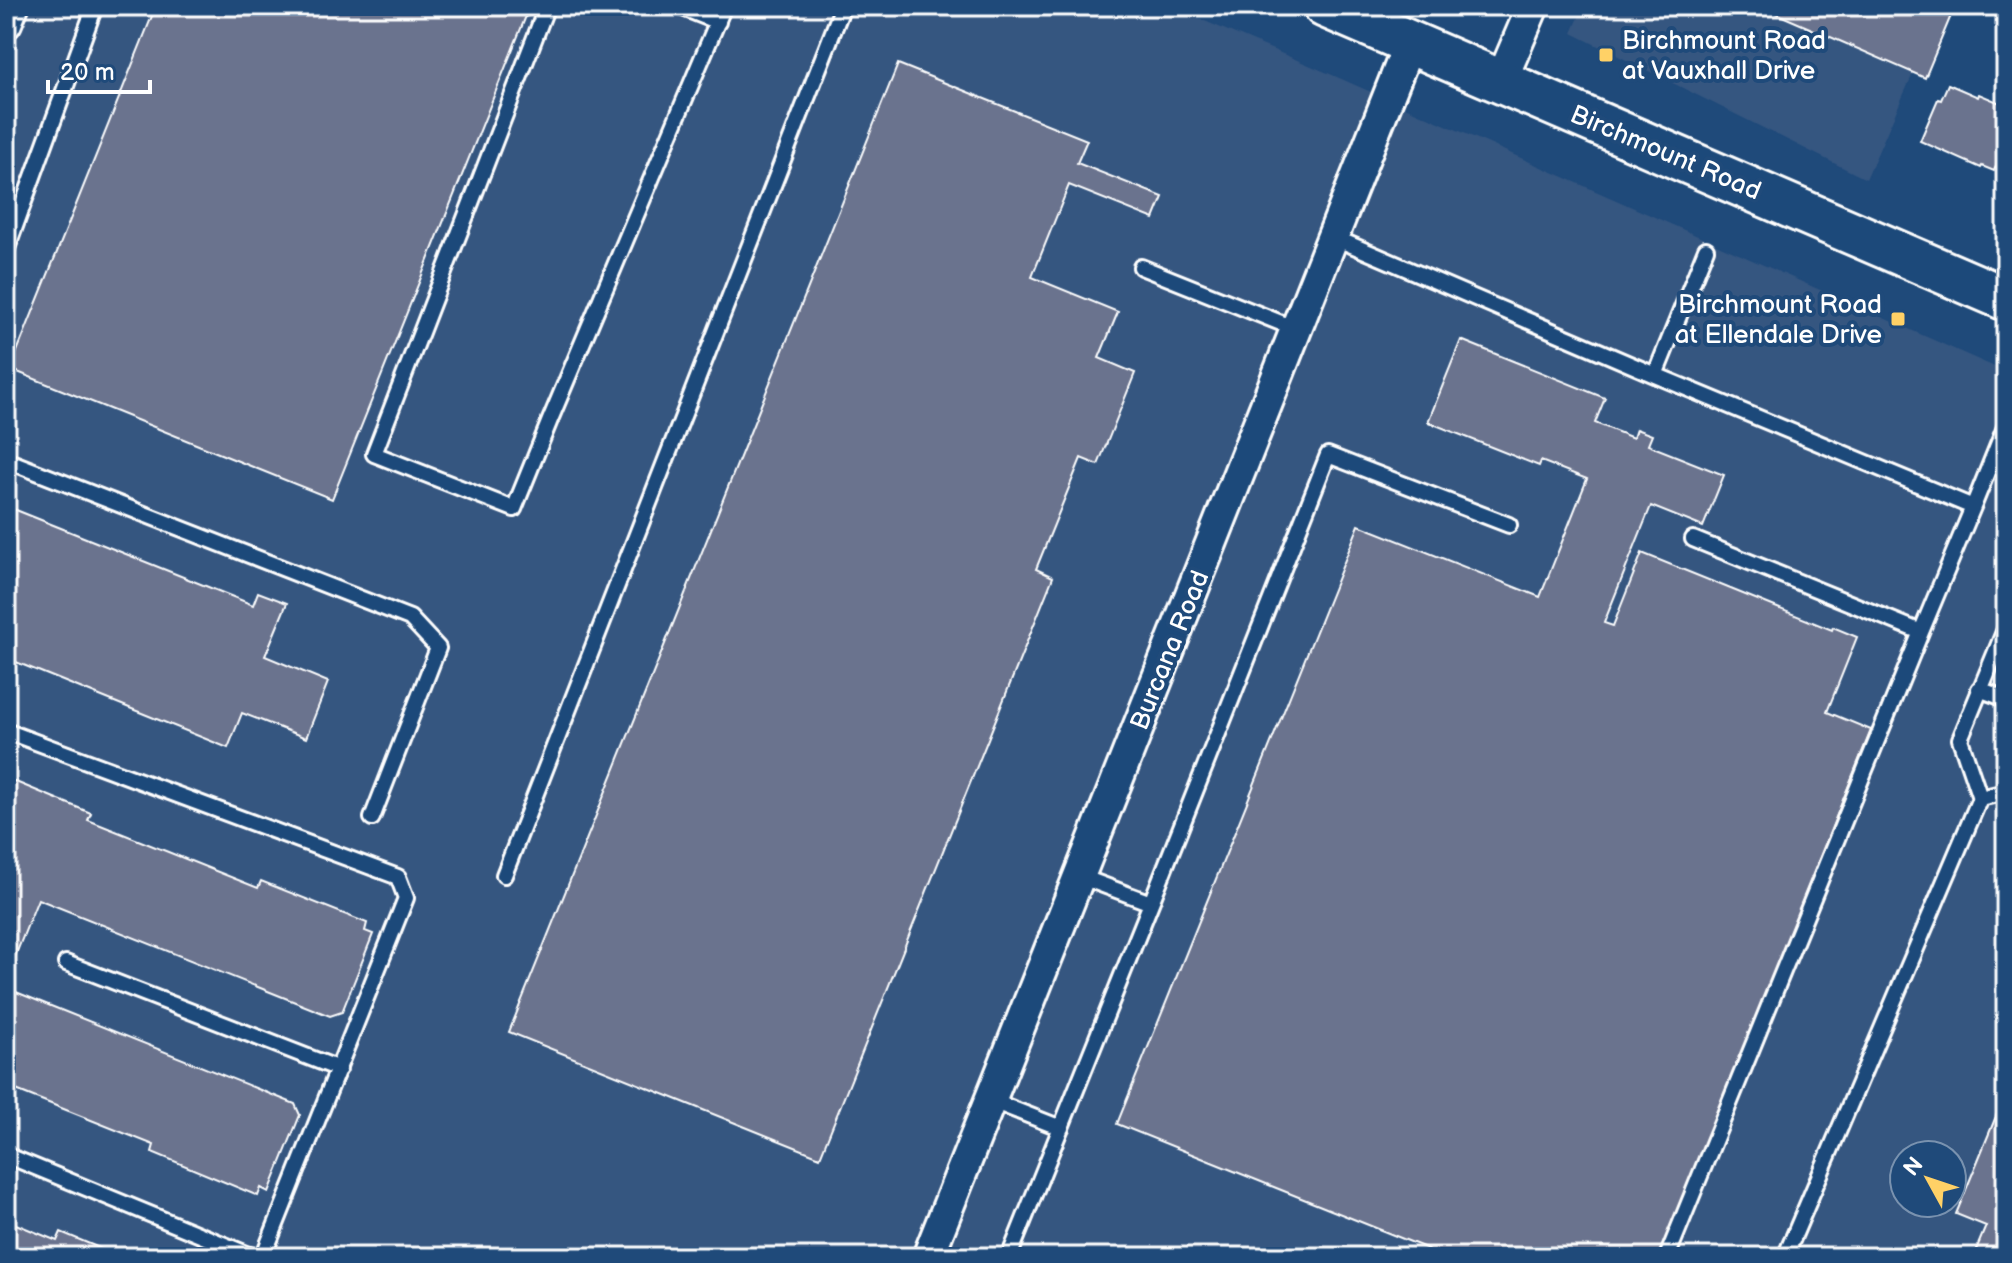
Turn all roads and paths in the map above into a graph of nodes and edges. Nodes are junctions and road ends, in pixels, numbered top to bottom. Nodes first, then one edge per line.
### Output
1 (13, 6) edge
2 (95, 6) edge
3 (547, 6) edge
4 (678, 6) edge
5 (724, 6) edge
6 (843, 6) edge
7 (1325, 6) edge
8 (1533, 6) edge
9 (718, 22) junction
10 (6, 23) edge
11 (1410, 42) junction
12 (1501, 81) junction
13 (1333, 237) junction
14 (1706, 249) dead end
15 (6, 251) edge
16 (1141, 267) dead end
17 (2006, 299) edge
18 (1296, 329) junction
19 (1655, 375) junction
20 (2006, 425) edge
21 (6, 460) edge
22 (1973, 507) junction
23 (1509, 525) dead end
24 (1693, 539) dead end
25 (2006, 627) edge
26 (1921, 632) junction
27 (1979, 689) junction
28 (2006, 699) edge
29 (6, 731) edge
30 (2006, 792) edge
31 (1980, 798) junction
32 (372, 818) dead end
33 (504, 875) dead end
34 (1079, 876) junction
35 (1151, 903) junction
36 (66, 963) dead end
37 (339, 1069) junction
38 (990, 1100) junction
39 (1061, 1128) junction
40 (6, 1155) edge
41 (254, 1257) edge
42 (263, 1257) edge
43 (928, 1257) edge
44 (1009, 1257) edge
45 (1667, 1257) edge
46 (1785, 1257) edge

1 - 10 street
2 - 15 lane
3 - 9 lane
4 - 9 lane
5 - 9 lane
6 - 33 lane
7 - 11 main road, Birchmount Road
8 - 12 street
11 - 12 main road, Birchmount Road
11 - 13 street, Burcana Road
12 - 17 main road, Birchmount Road
13 - 18 street, Burcana Road
13 - 19 lane
14 - 19 lane
16 - 18 lane
18 - 34 street, Burcana Road
19 - 22 lane
20 - 22 lane
21 - 32 lane
22 - 26 lane
23 - 35 lane
24 - 26 lane
25 - 27 lane
26 - 45 lane
27 - 28 lane
27 - 31 lane
29 - 37 lane
30 - 31 lane
31 - 46 lane
34 - 35 lane
34 - 38 street, Burcana Road
35 - 39 lane
36 - 37 lane
37 - 42 lane
38 - 39 lane
38 - 43 street, Burcana Road
39 - 44 lane
40 - 41 lane

